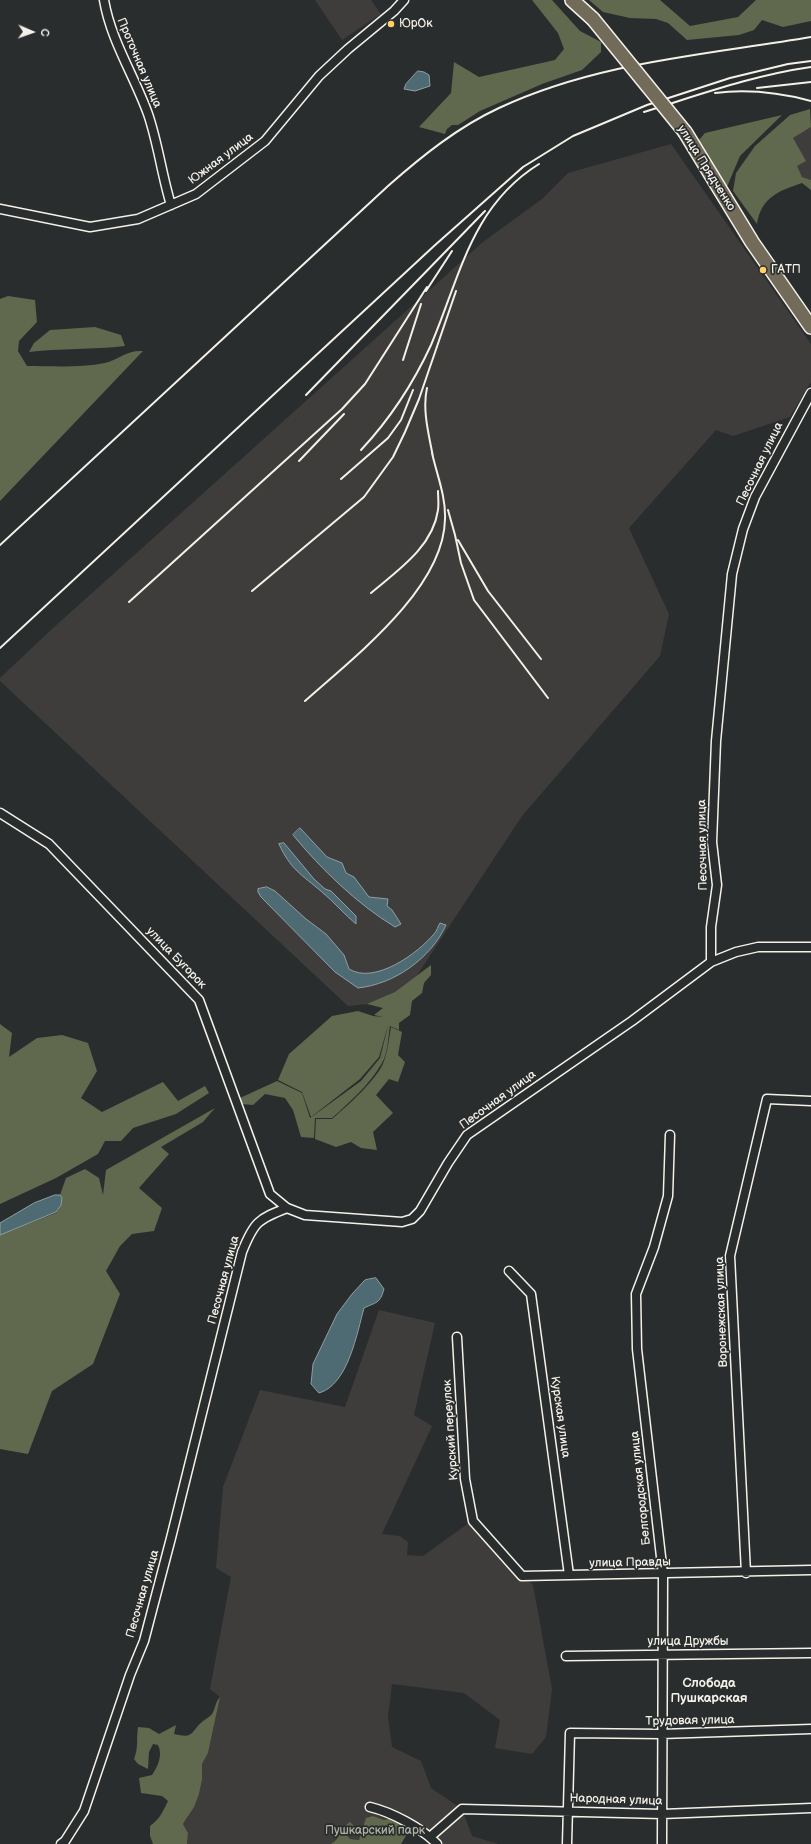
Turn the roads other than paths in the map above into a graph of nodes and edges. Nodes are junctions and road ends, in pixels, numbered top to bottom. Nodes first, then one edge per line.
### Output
1 (104, 0) edge
2 (404, 0) edge
3 (572, 0) edge
4 (171, 206) junction
5 (0, 209) edge
6 (811, 327) edge
7 (811, 393) edge
8 (0, 813) edge
9 (811, 947) edge
10 (711, 962) junction
11 (811, 1101) edge
12 (670, 1135) dead end
13 (288, 1208) junction
14 (509, 1271) dead end
15 (457, 1337) dead end
16 (473, 1521) joint
17 (811, 1570) edge
18 (746, 1573) junction
19 (663, 1574) junction
20 (569, 1575) junction
21 (811, 1653) edge
22 (662, 1654) junction
23 (566, 1656) dead end
24 (811, 1729) edge
25 (661, 1734) junction
26 (370, 1807) dead end
27 (811, 1808) edge
28 (568, 1811) junction
29 (662, 1814) junction
30 (430, 1837) junction
31 (62, 1844) edge
32 (437, 1844) edge
33 (567, 1844) edge
34 (662, 1844) edge

1 - 4 street, Проточная улица
2 - 4 street, Южная улица
3 - 6 main road, улица Прядченко, bridge
4 - 5 street, Южная улица
7 - 10 street, Песочная улица
8 - 13 street, улица Бугорок
9 - 10 street
10 - 13 street, Песочная улица
11 - 18 street, Воронежская улица
12 - 19 street, Белгородская улица
13 - 31 street, Песочная улица
14 - 20 street, Курская улица
15 - 16 street, Курский переулок
16 - 20 street, улица Правды
17 - 18 street, улица Правды
18 - 19 street, улица Правды
19 - 20 street, улица Правды
19 - 22 street, Белгородская улица
21 - 22 street, улица Дружбы
22 - 23 street, улица Дружбы
22 - 25 street, Белгородская улица
24 - 25 street, Трудовая улица
25 - 28 street, Трудовая улица
25 - 29 street, Белгородская улица
26 - 30 street
27 - 29 street, Народная улица
28 - 29 street, Народная улица
28 - 30 street, Народная улица
28 - 33 street
29 - 34 street, Белгородская улица
30 - 32 street

